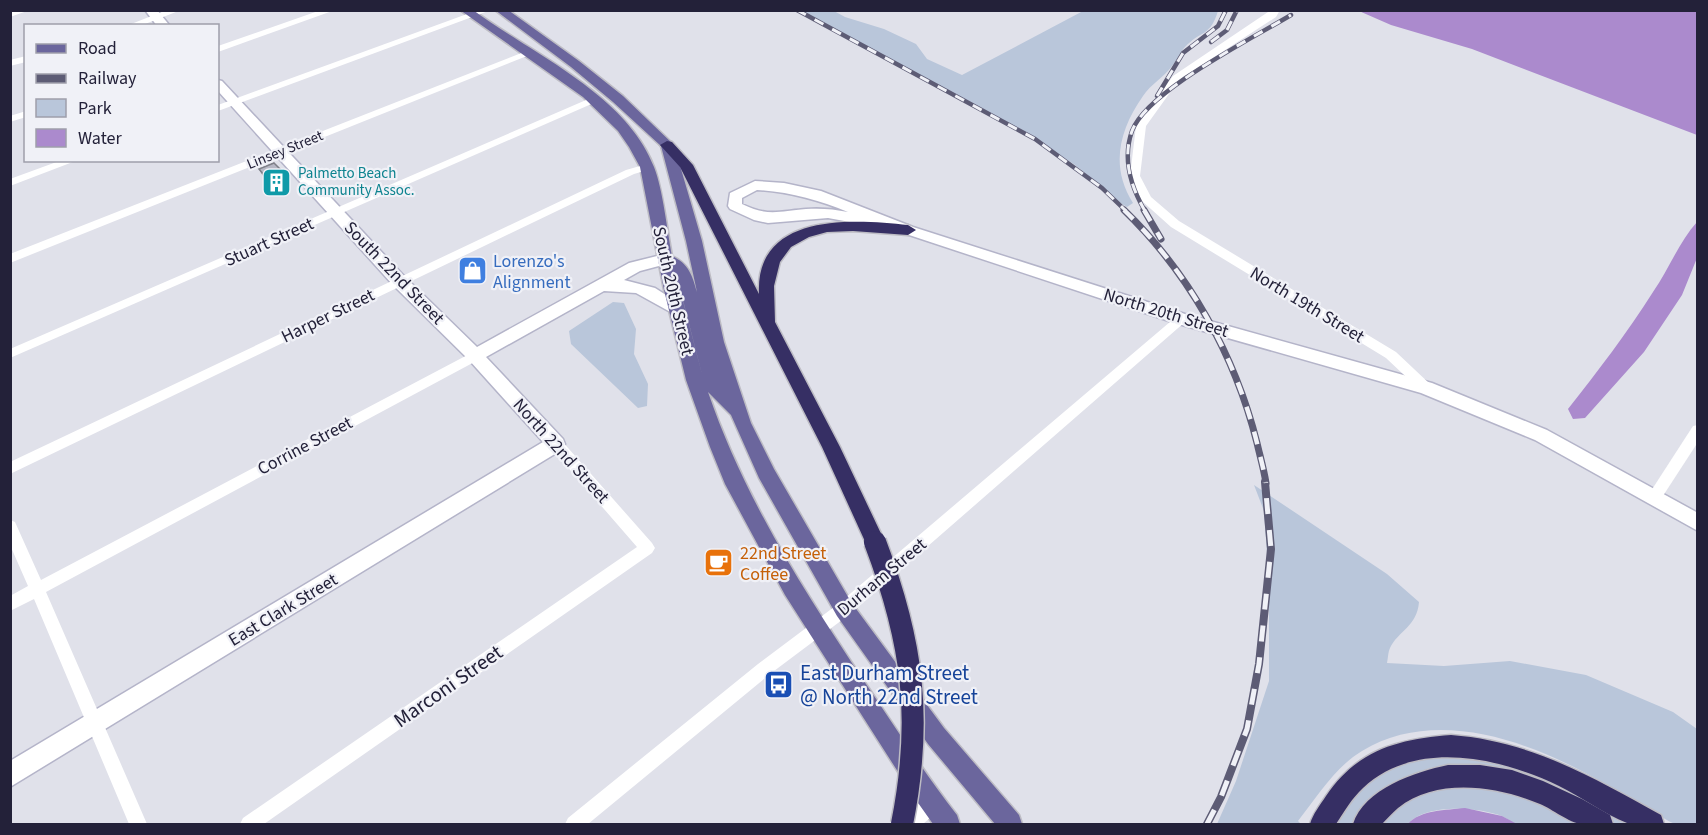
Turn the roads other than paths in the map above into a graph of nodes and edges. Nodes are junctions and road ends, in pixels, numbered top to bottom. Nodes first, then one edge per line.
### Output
1 (26, 10) edge
2 (177, 10) edge
3 (331, 10) edge
4 (487, 10) edge
5 (500, 10) edge
6 (1276, 10) edge
7 (469, 13) edge
8 (10, 15) edge
9 (156, 18) edge
10 (136, 24) edge
11 (219, 49) edge
12 (527, 54) junction
13 (564, 56) junction
14 (219, 85) edge
15 (579, 89) junction
16 (593, 100) junction
17 (234, 102) junction
18 (219, 108) edge
19 (667, 145) junction
20 (279, 152) junction
21 (68, 162) edge
22 (647, 167) junction
23 (10, 183) edge
24 (336, 212) junction
25 (908, 230) junction
26 (10, 259) edge
27 (665, 259) junction
28 (399, 281) junction
29 (599, 286) junction
30 (674, 308) junction
31 (1181, 319) junction
32 (769, 325) junction
33 (10, 354) edge
34 (475, 356) junction
35 (1426, 388) junction
36 (739, 413) junction
37 (1698, 430) edge
38 (555, 444) junction
39 (10, 469) edge
40 (1654, 498) junction
41 (1698, 524) edge
42 (10, 526) edge
43 (647, 548) joint
44 (38, 589) junction
45 (10, 604) edge
46 (844, 609) junction
47 (817, 629) junction
48 (94, 725) junction
49 (10, 775) edge
50 (933, 804) junction
51 (138, 825) edge
52 (249, 825) edge
53 (574, 825) edge
54 (902, 825) edge
55 (910, 825) edge
56 (948, 825) edge
57 (1010, 825) edge
58 (1322, 825) edge
59 (1365, 825) edge
60 (1601, 825) edge
61 (1652, 825) edge

1 - 8 street
2 - 9 street
3 - 11 street
4 - 7 street
5 - 13 main road
6 - 35 street, North 19th Street
7 - 12 main road, South 20th Street
7 - 17 street
9 - 10 street
12 - 15 main road, South 20th Street
12 - 20 street, Linsey Street
13 - 15 main road
13 - 19 main road
14 - 17 street, South 22nd Street
15 - 16 main road, South 20th Street
16 - 22 main road, South 20th Street
16 - 24 street, Stuart Street
17 - 18 street
17 - 20 street, South 22nd Street
19 - 32 highway
19 - 36 main road, South 20th Street
20 - 24 street, South 22nd Street
20 - 26 street, Linsey Street
21 - 23 street
22 - 27 main road, South 20th Street
22 - 28 street, Harper Street
24 - 28 street, South 22nd Street
24 - 33 street, Stuart Street
25 - 25 street, North 20th Street
25 - 31 street, North 20th Street
25 - 32 highway
27 - 29 street, Corrine Street
27 - 30 main road, South 20th Street
27 - 36 main road
28 - 34 street, South 22nd Street
28 - 39 street, Harper Street
29 - 30 street, Corrine Street
29 - 34 street, Corrine Street
30 - 47 main road, South 20th Street
31 - 35 street, North 20th Street
31 - 46 street, Durham Street
32 - 54 highway, bridge
34 - 38 street, North 22nd Street
34 - 44 street, Corrine Street
35 - 40 street, North 19th Street
36 - 46 main road, South 20th Street
37 - 40 street
38 - 43 street, North 22nd Street
38 - 48 street, East Clark Street
40 - 41 street, North 19th Street
42 - 44 street
43 - 52 street, Marconi Street
44 - 45 street, Corrine Street
44 - 48 street
46 - 47 street, Durham Street
46 - 57 main road
47 - 50 main road
47 - 53 street, Durham Street
48 - 49 street, East Clark Street
48 - 51 street
50 - 55 street
50 - 56 main road
58 - 61 highway
59 - 60 highway

